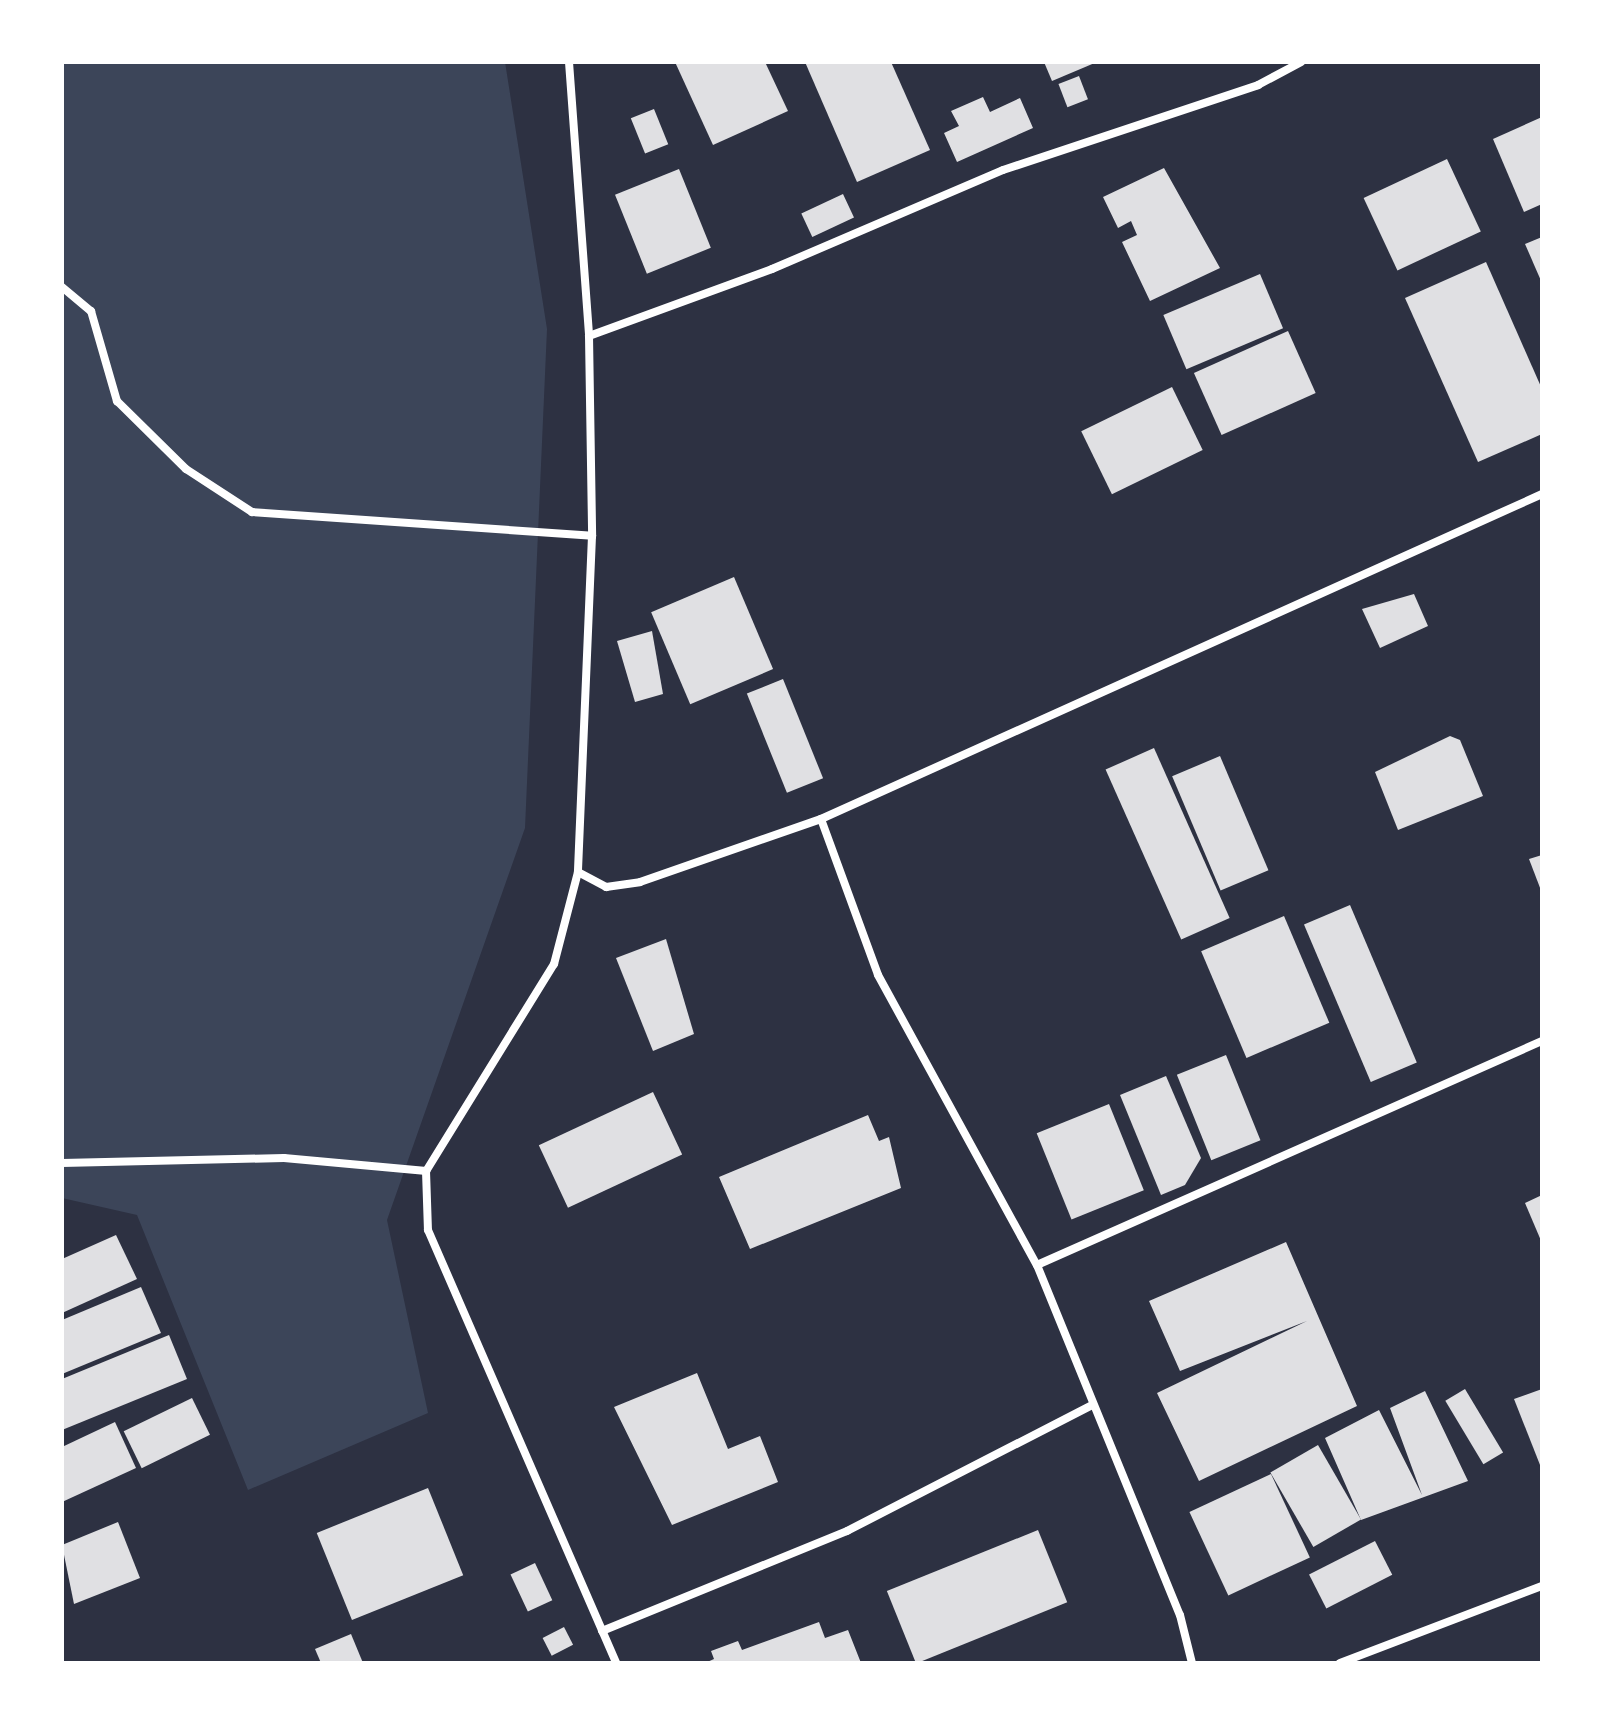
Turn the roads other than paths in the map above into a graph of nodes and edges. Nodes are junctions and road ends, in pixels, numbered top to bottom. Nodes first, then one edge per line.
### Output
1 (569, 62) edge
2 (1301, 62) edge
3 (62, 287) edge
4 (589, 336) junction
5 (1542, 494) edge
6 (592, 536) junction
7 (821, 819) junction
8 (578, 872) junction
9 (1542, 1041) edge
10 (62, 1163) edge
11 (426, 1171) junction
12 (1037, 1265) junction
13 (1092, 1405) junction
14 (1542, 1586) edge
15 (602, 1631) junction
16 (616, 1663) edge
17 (1192, 1663) edge
18 (1340, 1663) edge

1 - 4 street
2 - 4 street
3 - 6 street
4 - 6 street
5 - 7 street
6 - 8 street
7 - 8 street
7 - 12 street
8 - 11 street
9 - 12 street
10 - 11 street
11 - 15 street
12 - 13 street
13 - 15 street
13 - 17 street
14 - 18 street
15 - 16 street

